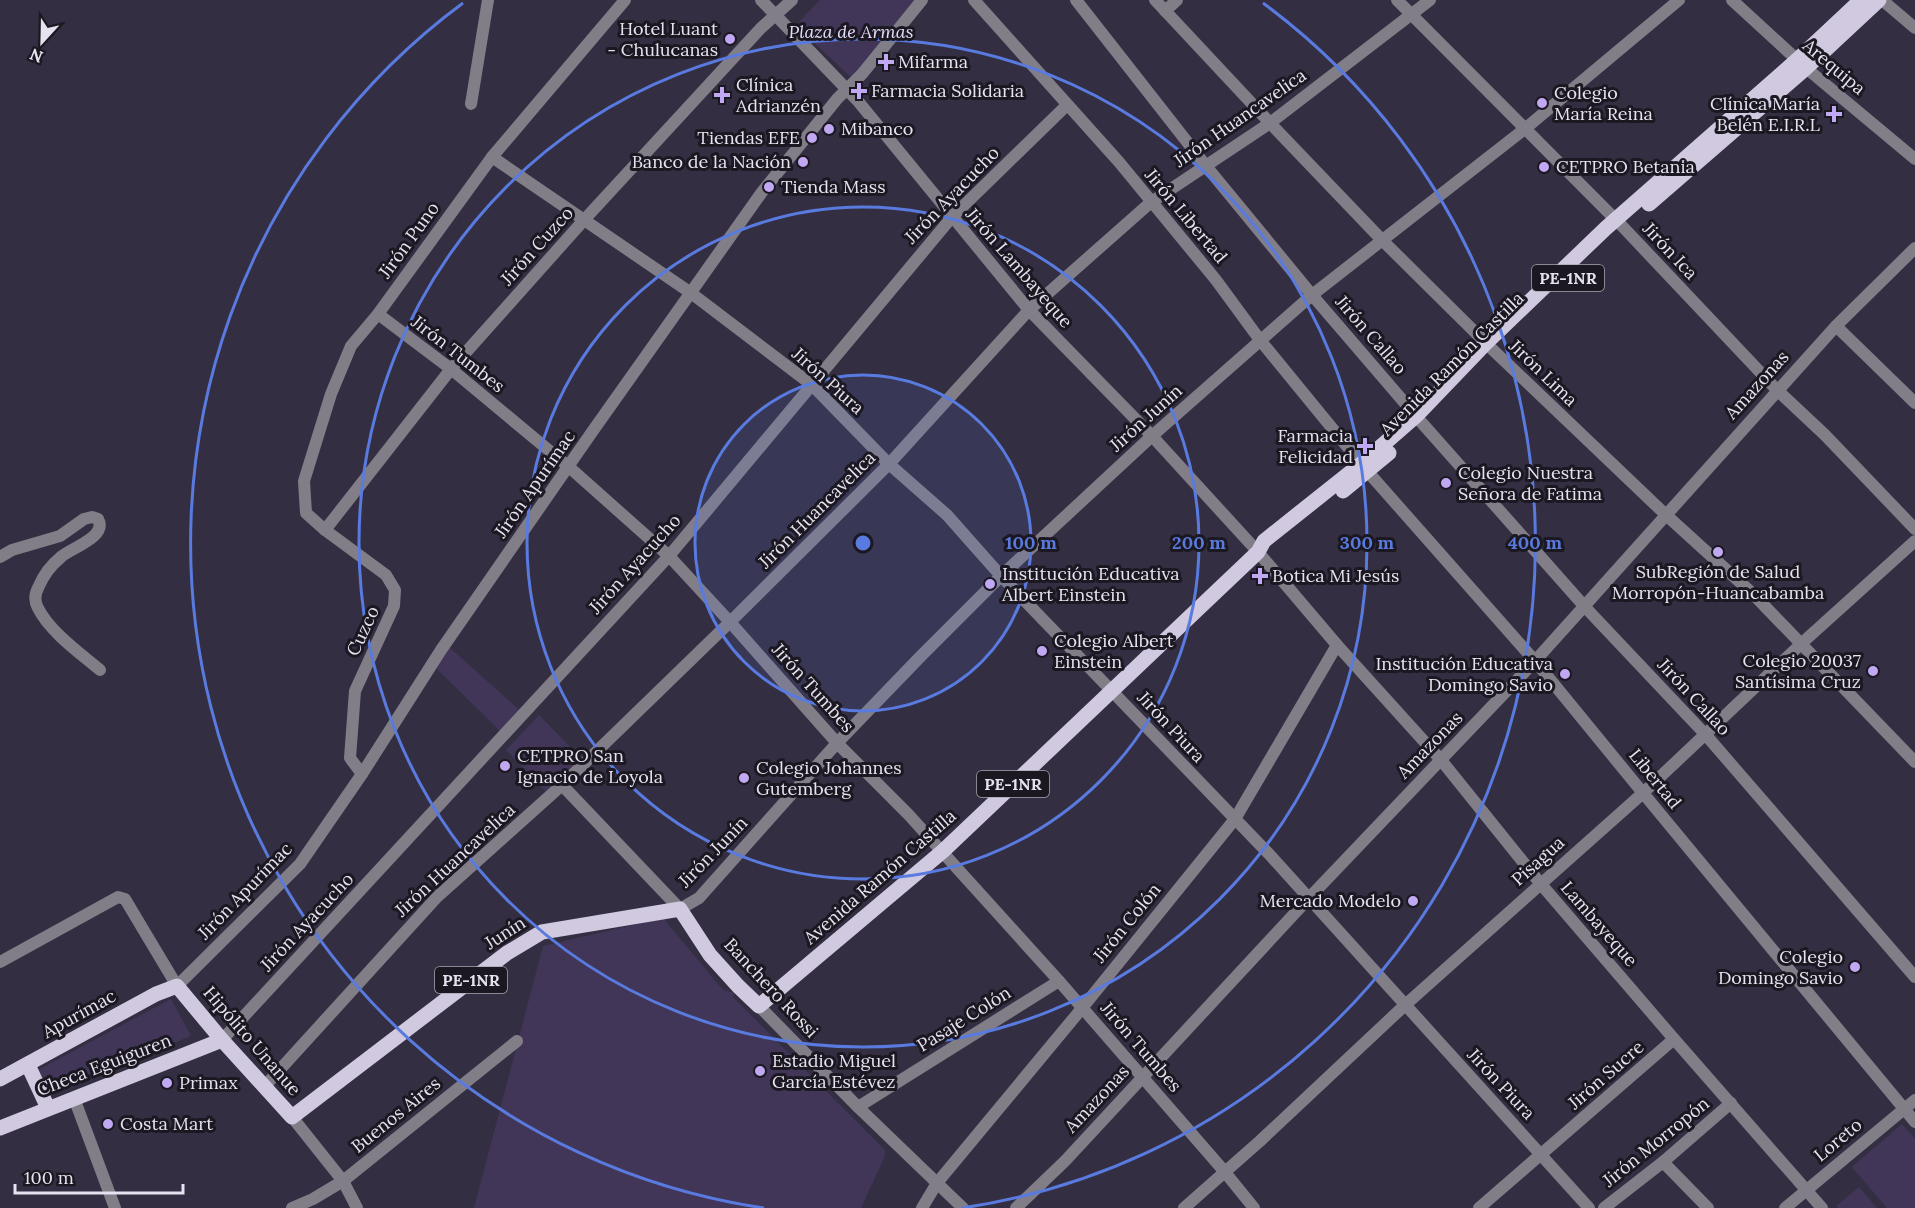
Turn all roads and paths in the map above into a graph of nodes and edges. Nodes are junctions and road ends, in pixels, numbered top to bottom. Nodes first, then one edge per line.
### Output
1 (488, 0) edge
2 (625, 0) edge
3 (761, 0) edge
4 (792, 0) edge
5 (922, 0) edge
6 (974, 0) edge
7 (1076, 0) edge
8 (1155, 0) edge
9 (1177, 0) edge
10 (1397, 0) edge
11 (1430, 0) edge
12 (1679, 0) edge
13 (1732, 0) edge
14 (1862, 0) edge
15 (1880, 0) edge
16 (1165, 11) junction
17 (1412, 14) junction
18 (776, 16) junction
19 (1915, 28) edge
20 (1802, 64) junction
21 (847, 89) junction
22 (471, 104) dead end
23 (1067, 105) junction
24 (1270, 123) junction
25 (1526, 128) junction
26 (492, 157) junction
27 (1915, 159) edge
28 (1206, 165) junction
29 (1150, 202) junction
30 (952, 217) junction
31 (584, 220) junction
32 (1619, 224) junction
33 (1381, 239) junction
34 (1915, 249) edge
35 (692, 293) junction
36 (1312, 295) junction
37 (1029, 310) junction
38 (378, 314) junction
39 (1836, 326) junction
40 (1260, 340) junction
41 (1489, 346) junction
42 (451, 369) junction
43 (812, 385) junction
44 (1777, 390) junction
45 (1915, 403) edge
46 (1420, 419) junction
47 (1152, 436) junction
48 (889, 464) junction
49 (568, 467) junction
50 (1365, 467) junction
51 (1665, 514) junction
52 (1915, 529) edge
53 (325, 530) junction
54 (1915, 541) edge
55 (1258, 552) junction
56 (0, 556) edge
57 (669, 556) junction
58 (1001, 576) junction
59 (1585, 607) junction
60 (730, 622) junction
61 (1802, 643) junction
62 (1337, 645) junction
63 (1535, 661) junction
64 (100, 670) dead end
65 (1112, 691) junction
66 (1705, 734) junction
67 (837, 743) junction
68 (1441, 760) junction
69 (1915, 762) edge
70 (362, 774) junction
71 (562, 785) junction
72 (1643, 793) junction
73 (1235, 819) junction
74 (943, 851) junction
75 (1540, 883) junction
76 (1308, 899) junction
77 (680, 909) junction
78 (0, 962) edge
79 (1915, 977) edge
80 (1059, 981) junction
81 (177, 986) junction
82 (759, 1006) junction
83 (1404, 1006) junction
84 (1083, 1007) junction
85 (222, 1040) junction
86 (1674, 1040) junction
87 (517, 1041) dead end
88 (28, 1065) junction
89 (1142, 1077) junction
90 (0, 1079) edge
91 (264, 1087) junction
92 (74, 1098) junction
93 (1915, 1100) edge
94 (1731, 1103) junction
95 (858, 1107) junction
96 (48, 1108) junction
97 (1904, 1109) junction
98 (292, 1117) junction
99 (1915, 1122) edge
100 (0, 1128) edge
101 (1542, 1155) junction
102 (1663, 1162) junction
103 (1224, 1171) junction
104 (343, 1181) junction
105 (937, 1183) junction
106 (1806, 1190) junction
107 (115, 1208) edge
108 (292, 1208) edge
109 (357, 1208) edge
110 (922, 1208) edge
111 (963, 1208) edge
112 (1016, 1208) edge
113 (1184, 1208) edge
114 (1254, 1208) edge
115 (1479, 1208) edge
116 (1589, 1208) edge
117 (1604, 1208) edge
118 (1708, 1208) edge
119 (1785, 1208) edge
120 (1822, 1208) edge

1 - 22 street
2 - 26 street, Jirón Puno
3 - 18 street, Jirón Lambayeque
4 - 18 street, Jirón Cuzco
5 - 21 street, Jirón Apurímac
6 - 23 street, Jirón Libertad
7 - 28 street, Jirón Callao
8 - 16 street, Jirón Lima
9 - 16 street
10 - 17 street, Jirón Ica
11 - 17 street, Jirón Huancavelica
12 - 25 street, Jirón Junín
13 - 20 street, Arequipa
14 - 20 main road, Avenida Ramón Castilla / PE-1NR
15 - 19 street
15 - 20 main road, Avenida Ramón Castilla / PE-1NR
16 - 24 street, Jirón Lima
17 - 24 street, Jirón Huancavelica
17 - 25 street, Jirón Ica
18 - 21 street, Jirón Lambayeque
18 - 31 street, Jirón Cuzco
20 - 27 street, Arequipa
20 - 32 main road, Avenida Ramón Castilla / PE-1NR
21 - 30 street, Jirón Lambayeque
21 - 35 street, Jirón Apurímac
23 - 29 street, Jirón Libertad
23 - 30 street, Jirón Ayacucho
24 - 28 street, Jirón Huancavelica
24 - 33 street, Jirón Lima
25 - 32 street, Jirón Ica
25 - 33 street, Jirón Junín
26 - 31 street, Jirón Piura
26 - 38 street, Jirón Puno
28 - 29 street, Jirón Huancavelica
28 - 36 street, Jirón Callao
29 - 37 street, Jirón Huancavelica
29 - 40 street, Jirón Libertad
30 - 37 street, Jirón Lambayeque
30 - 43 street, Jirón Ayacucho
31 - 35 street, Jirón Piura
31 - 42 street, Jirón Cuzco
32 - 41 main road, Avenida Ramón Castilla / PE-1NR
32 - 44 street, Jirón Ica
33 - 36 street, Jirón Junín
33 - 41 street, Jirón Lima
34 - 39 street, Amazonas
35 - 43 street, Jirón Piura
35 - 49 street, Jirón Apurímac
36 - 40 street, Jirón Junín
36 - 46 street, Jirón Callao
37 - 47 street, Jirón Lambayeque
37 - 48 street, Jirón Huancavelica
38 - 42 street, Jirón Tumbes
38 - 53 street, Jirón Puno
39 - 44 street, Amazonas
39 - 45 street
40 - 47 street, Jirón Junín
40 - 50 street, Jirón Libertad
41 - 46 main road, Avenida Ramón Castilla / PE-1NR
41 - 51 street, Jirón Lima
42 - 49 street, Jirón Tumbes
42 - 53 street, Jirón Cuzco
43 - 48 street, Jirón Piura
43 - 57 street, Jirón Ayacucho
44 - 51 street, Amazonas
44 - 52 street, Jirón Ica
46 - 50 main road, Avenida Ramón Castilla / PE-1NR
46 - 59 street, Jirón Callao
47 - 55 street, Jirón Lambayeque
47 - 58 street, Jirón Junín
48 - 58 street, Jirón Piura
48 - 60 street, Jirón Huancavelica
49 - 57 street, Jirón Tumbes
49 - 70 street, Jirón Apurímac
50 - 55 main road, Avenida Ramón Castilla / PE-1NR
50 - 63 street, Libertad
51 - 59 street, Amazonas
51 - 61 street, Jirón Lima
53 - 70 street, Cuzco
54 - 61 street, Pisagua
55 - 62 street, Lambayeque
55 - 65 main road, Avenida Ramón Castilla / PE-1NR
56 - 64 street
57 - 60 street, Jirón Tumbes
57 - 85 street, Jirón Ayacucho
58 - 65 street, Jirón Piura
58 - 67 street, Jirón Junín
59 - 63 street, Amazonas
59 - 66 street, Jirón Callao
60 - 67 street, Jirón Tumbes
60 - 71 street, Jirón Huancavelica
61 - 66 street, Pisagua
61 - 69 street, Jirón Lima
62 - 68 street, Lambayeque
62 - 73 street, Jirón Colón
63 - 68 street, Amazonas
63 - 72 street, Libertad
65 - 73 street, Jirón Piura
65 - 74 main road, Avenida Ramón Castilla / PE-1NR
66 - 72 street, Pisagua
66 - 79 street, Jirón Callao
67 - 74 street, Jirón Tumbes
67 - 77 street, Jirón Junín
68 - 75 street, Lambayeque
68 - 76 street, Amazonas
70 - 81 street, Jirón Apurímac
71 - 77 street, Banchero Rossi
71 - 91 street, Jirón Huancavelica
72 - 75 street, Pisagua
72 - 97 street, Libertad
73 - 76 street, Jirón Piura
73 - 84 street, Jirón Colón
74 - 80 street, Jirón Tumbes
74 - 82 main road, Avenida Ramón Castilla / PE-1NR
75 - 83 street, Pisagua
75 - 86 street, Lambayeque
76 - 83 street, Jirón Piura
76 - 89 street, Amazonas
77 - 82 main road, Banchero Rossi
77 - 98 main road, Junín / PE-1NR
78 - 81 street, Hipólito Unanue
80 - 84 street, Jirón Tumbes
80 - 95 street, Pasaje Colón
81 - 85 main road, Hipólito Unanue
81 - 88 main road, Apurímac
82 - 95 street, Banchero Rossi
83 - 101 street, Jirón Piura
83 - 103 street, Pisagua
84 - 89 street, Jirón Tumbes
84 - 105 street, Jirón Colón
85 - 91 main road, Hipólito Unanue
85 - 92 main road, Checa Eguiguren
86 - 94 street, Lambayeque
86 - 101 street, Jirón Sucre
87 - 104 street, Buenos Aires
88 - 90 main road, Apurímac
88 - 96 main road
89 - 103 street, Jirón Tumbes
89 - 112 street, Amazonas
91 - 98 main road, Hipólito Unanue
92 - 96 main road, Checa Eguiguren
92 - 107 street
93 - 97 street, Loreto
94 - 102 street, Jirón Morropón
94 - 106 street, Lambayeque
95 - 105 street, Banchero Rossi
96 - 100 main road, Checa Eguiguren
97 - 99 street, Libertad
97 - 106 street, Loreto
98 - 104 street, Hipólito Unanue
101 - 115 street, Jirón Sucre
101 - 116 street, Jirón Piura
102 - 117 street, Jirón Morropón
102 - 118 street
103 - 113 street, Pisagua
103 - 114 street, Jirón Tumbes
104 - 108 street, Buenos Aires
104 - 109 street, Hipólito Unanue
105 - 110 street, Jirón Colón
105 - 111 street, Banchero Rossi
106 - 119 street, Loreto
106 - 120 street, Lambayeque

